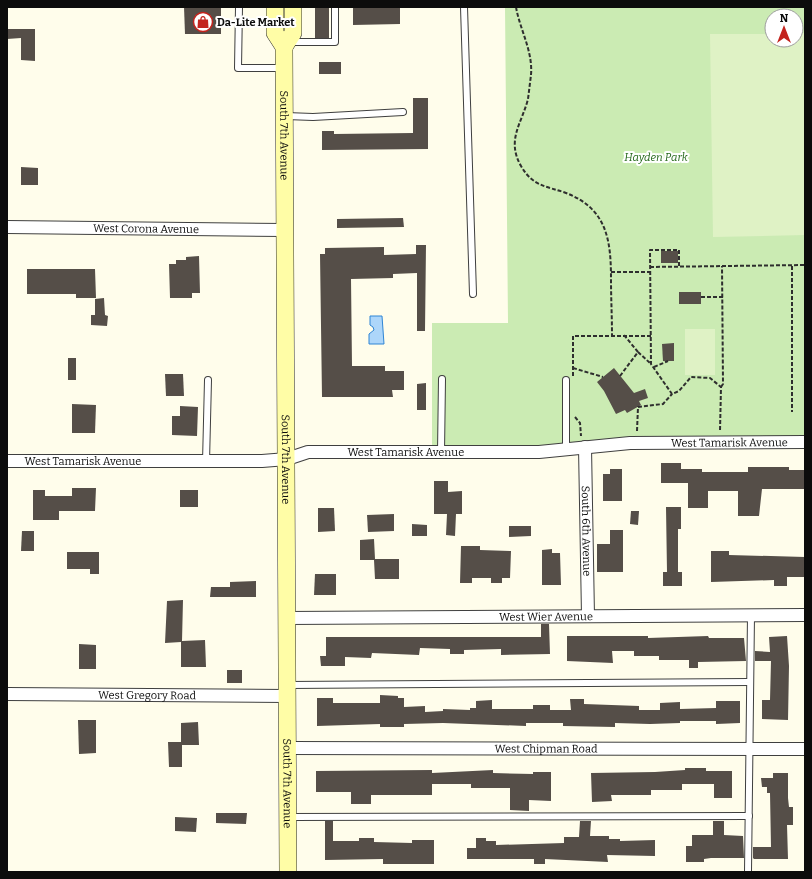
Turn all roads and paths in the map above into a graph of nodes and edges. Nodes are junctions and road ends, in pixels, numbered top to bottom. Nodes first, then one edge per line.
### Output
1 (239, 7) edge
2 (275, 7) edge
3 (293, 7) edge
4 (335, 7) edge
5 (464, 7) edge
6 (516, 7) edge
7 (285, 45) junction
8 (284, 68) junction
9 (403, 112) dead end
10 (284, 116) junction
11 (7, 227) edge
12 (285, 230) junction
13 (805, 265) edge
14 (679, 266) junction
15 (722, 266) junction
16 (792, 266) junction
17 (650, 267) junction
18 (611, 272) junction
19 (650, 272) junction
20 (473, 294) dead end
21 (701, 297) dead end
22 (723, 297) junction
23 (612, 335) junction
24 (624, 335) junction
25 (651, 336) junction
26 (638, 352) junction
27 (668, 361) dead end
28 (652, 364) junction
29 (654, 367) junction
30 (573, 368) junction
31 (573, 376) dead end
32 (620, 376) dead end
33 (604, 377) dead end
34 (442, 379) dead end
35 (208, 380) dead end
36 (566, 380) dead end
37 (721, 387) junction
38 (672, 394) junction
39 (792, 412) dead end
40 (573, 415) dead end
41 (637, 431) dead end
42 (720, 431) dead end
43 (583, 442) junction
44 (805, 442) edge
45 (566, 449) junction
46 (441, 452) junction
47 (287, 459) junction
48 (7, 461) edge
49 (206, 462) junction
50 (751, 615) junction
51 (805, 615) edge
52 (588, 616) junction
53 (286, 618) junction
54 (750, 682) junction
55 (287, 690) junction
56 (7, 694) edge
57 (287, 748) junction
58 (748, 749) junction
59 (805, 749) edge
60 (749, 816) junction
61 (288, 817) junction
62 (288, 872) edge
63 (748, 872) edge

1 - 8 lane
2 - 7 main road, South 7th Avenue
3 - 7 main road, South 7th Avenue
4 - 7 lane
5 - 20 lane
6 - 18 path
7 - 8 main road, South 7th Avenue
8 - 10 main road, South 7th Avenue
9 - 10 lane
10 - 12 main road, South 7th Avenue
11 - 12 street, West Corona Avenue
12 - 47 main road, South 7th Avenue
13 - 16 path
14 - 15 path
14 - 17 path
14 - 17 path
15 - 16 path
15 - 22 path
16 - 39 path
17 - 19 path
18 - 19 path
18 - 23 path
19 - 25 path
21 - 22 path
22 - 37 path
23 - 24 path
23 - 30 path
24 - 25 path
24 - 26 path
25 - 28 path
26 - 28 path
26 - 32 path
27 - 29 path
28 - 29 path
29 - 38 path
30 - 31 path
30 - 33 path
34 - 46 lane
35 - 49 lane
36 - 45 lane
37 - 38 path
37 - 42 path
38 - 41 path
40 - 43 path
43 - 44 street, West Tamarisk Avenue
43 - 45 street, West Tamarisk Avenue
43 - 52 street, South 6th Avenue
45 - 46 street, West Tamarisk Avenue
46 - 47 street, West Tamarisk Avenue
47 - 49 street, West Tamarisk Avenue
47 - 53 main road, South 7th Avenue
48 - 49 street, West Tamarisk Avenue
50 - 51 street, West Wier Avenue
50 - 52 street, West Wier Avenue
50 - 54 lane
52 - 53 street, West Wier Avenue
53 - 55 main road, South 7th Avenue
54 - 55 lane
54 - 58 lane
55 - 56 street, West Gregory Road
55 - 57 main road, South 7th Avenue
57 - 58 street, West Chipman Road
57 - 61 main road, South 7th Avenue
58 - 59 street, West Chipman Road
58 - 60 lane
60 - 61 lane
60 - 63 lane
61 - 62 main road, South 7th Avenue

